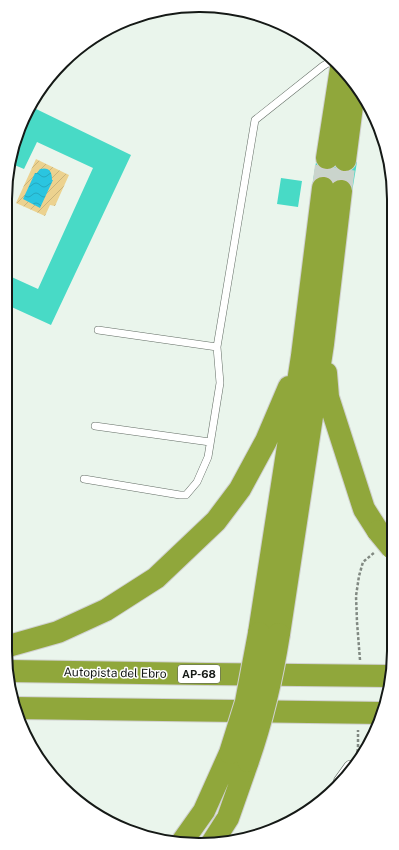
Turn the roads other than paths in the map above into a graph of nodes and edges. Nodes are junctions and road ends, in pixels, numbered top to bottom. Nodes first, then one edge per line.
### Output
1 (328, 63) edge
2 (341, 77) edge
3 (353, 92) edge
4 (98, 330) dead end
5 (323, 344) junction
6 (217, 347) junction
7 (302, 356) junction
8 (95, 426) dead end
9 (210, 442) junction
10 (84, 479) dead end
11 (385, 544) edge
12 (269, 634) junction
13 (12, 644) edge
14 (13, 671) edge
15 (385, 676) edge
16 (21, 708) edge
17 (25, 719) edge
18 (368, 719) edge
19 (239, 757) junction
20 (216, 837) edge
21 (185, 838) edge

1 - 6 lane
2 - 3 highway
4 - 6 lane
5 - 7 highway
5 - 11 highway
5 - 12 highway
6 - 9 lane
7 - 12 highway
7 - 13 highway
8 - 9 lane
9 - 10 lane
12 - 19 highway, bridge
14 - 15 highway, Autopista del Ebro / AP-68
16 - 18 highway
17 - 18 highway
19 - 20 highway
19 - 21 highway

